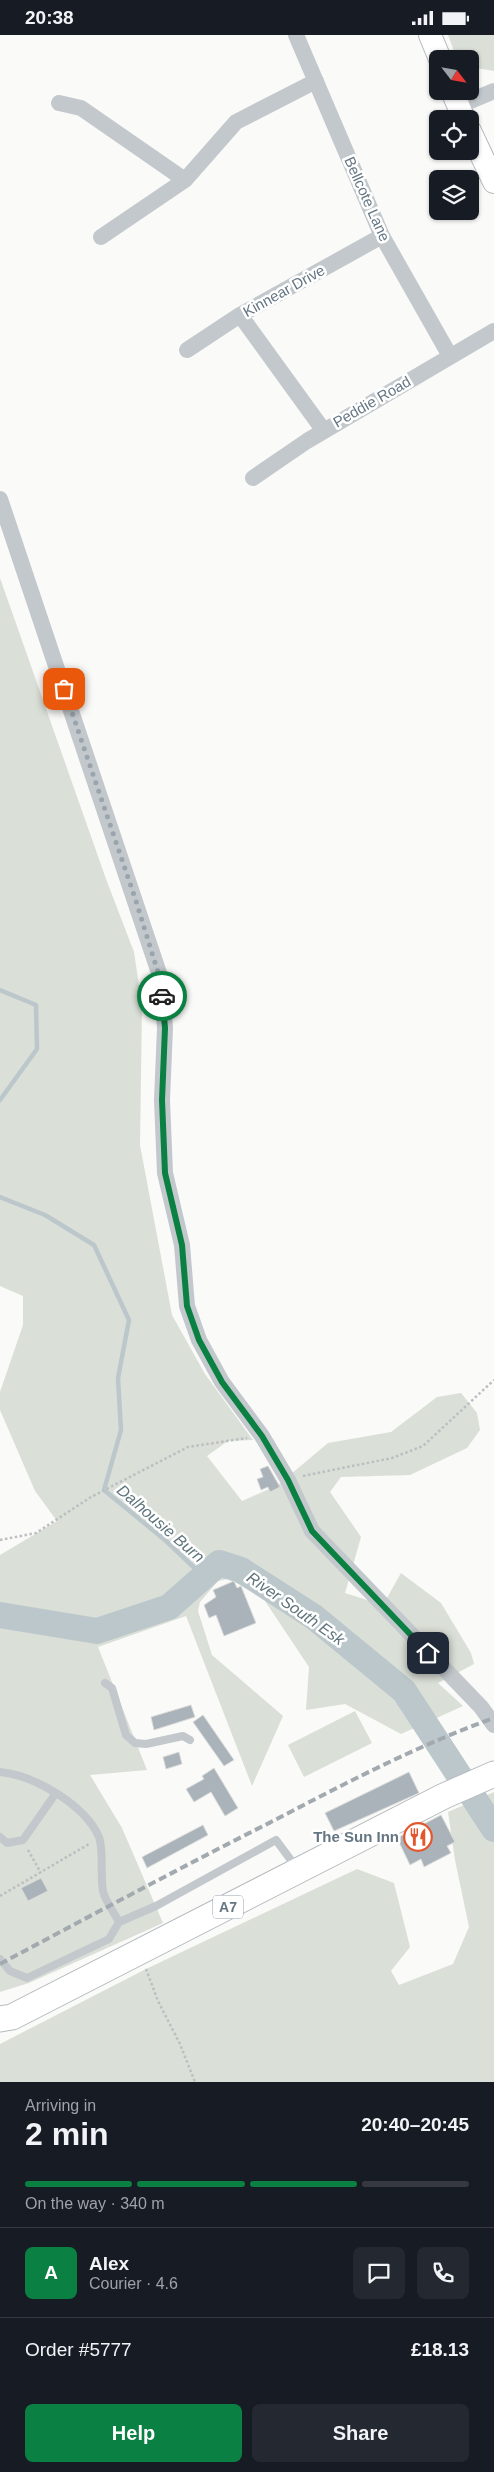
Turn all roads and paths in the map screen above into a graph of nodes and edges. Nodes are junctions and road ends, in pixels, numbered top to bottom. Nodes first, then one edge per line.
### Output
1 (296, 35) edge
2 (430, 35) edge
3 (436, 50) edge
4 (316, 81) junction
5 (494, 91) edge
6 (59, 103) dead end
7 (458, 105) edge
8 (479, 150) edge
9 (185, 180) junction
10 (494, 183) edge
11 (382, 236) junction
12 (101, 237) dead end
13 (240, 315) junction
14 (494, 331) edge
15 (187, 349) dead end
16 (450, 356) junction
17 (324, 431) junction
18 (253, 478) dead end
19 (0, 499) edge
20 (494, 1380) edge
21 (262, 1436) junction
22 (288, 1480) junction
23 (0, 1540) edge
24 (105, 1683) dead end
25 (494, 1725) edge
26 (190, 1740) dead end
27 (0, 1772) edge
28 (494, 1774) edge
29 (56, 1793) junction
30 (0, 1837) edge
31 (99, 1838) junction
32 (22, 1840) junction
33 (298, 1871) junction
34 (41, 1873) junction
35 (0, 1896) edge
36 (119, 1922) junction
37 (141, 1952) junction
38 (0, 1959) edge
39 (4, 2020) edge
40 (195, 2082) edge

1 - 4 street, Bellcote Lane
2 - 3 main road
4 - 9 street
4 - 11 street, Bellcote Lane
5 - 7 street
6 - 9 street
8 - 10 main road
9 - 12 street
11 - 13 street, Kinnear Drive
11 - 16 street, Bellcote Lane
13 - 15 street, Kinnear Drive
13 - 17 street
14 - 16 street, Peddie Road
16 - 17 street, Peddie Road
17 - 18 street, Peddie Road
19 - 21 street
20 - 22 path
21 - 22 street
21 - 23 path
22 - 25 street
24 - 26 lane
27 - 29 lane
28 - 33 main road, A7
29 - 31 lane
29 - 32 lane
30 - 32 lane
31 - 34 path
31 - 36 lane
32 - 34 path
33 - 36 lane
33 - 37 main road, A7
34 - 35 path
36 - 38 lane
37 - 39 main road, A7
37 - 40 path

